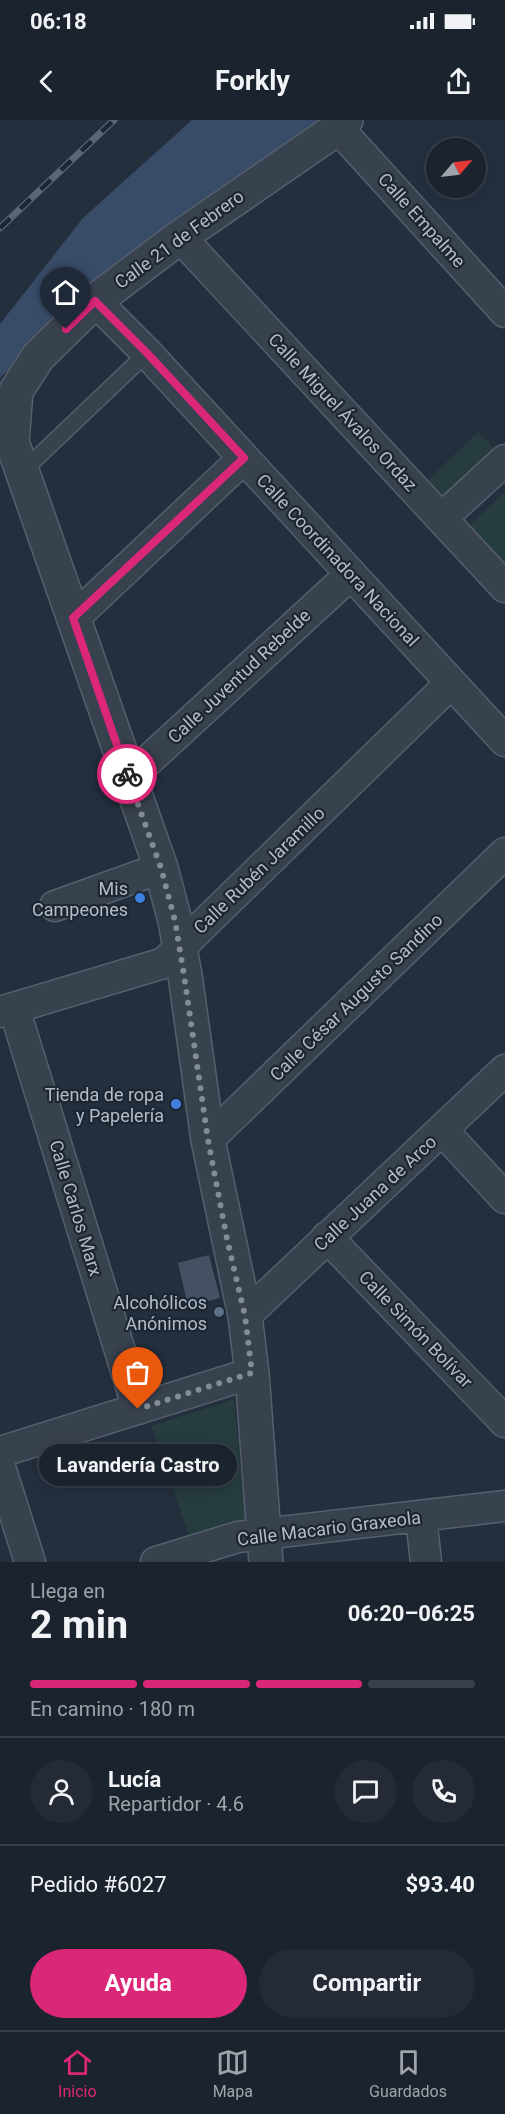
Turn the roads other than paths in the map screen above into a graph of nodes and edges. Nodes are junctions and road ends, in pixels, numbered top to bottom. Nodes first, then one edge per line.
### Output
1 (342, 124) edge
2 (180, 237) junction
3 (95, 301) junction
4 (505, 312) edge
5 (147, 353) junction
6 (244, 458) junction
7 (505, 460) edge
8 (22, 472) junction
9 (441, 518) junction
10 (351, 574) junction
11 (505, 587) edge
12 (73, 618) junction
13 (451, 683) junction
14 (505, 741) edge
15 (128, 779) junction
16 (505, 854) edge
17 (161, 868) junction
18 (55, 906) dead end
19 (179, 950) junction
20 (7, 1010) edge
21 (505, 1070) edge
22 (441, 1131) junction
23 (208, 1140) junction
24 (505, 1198) edge
25 (327, 1237) junction
26 (245, 1316) junction
27 (252, 1373) junction
28 (138, 1409) junction
29 (505, 1422) edge
30 (0, 1452) edge
31 (0, 1467) edge
32 (505, 1506) edge
33 (421, 1517) junction
34 (264, 1547) edge
35 (30, 1562) edge
36 (156, 1562) edge
37 (426, 1562) edge

1 - 2 street, Calle 21 de Febrero
1 - 4 street, Calle Empalme
2 - 3 street, Calle 21 de Febrero
2 - 9 street, Calle Miguel Ávalos Ordaz
3 - 5 street, Calle Coordinadora Nacional
3 - 8 street, Calle 21 de Febrero
5 - 6 street, Calle Coordinadora Nacional
5 - 8 lane
6 - 10 street, Calle Coordinadora Nacional
6 - 12 street
7 - 9 street
8 - 12 street, Calle 21 de Febrero
9 - 11 street, Calle Miguel Ávalos Ordaz
10 - 13 street, Calle Coordinadora Nacional
10 - 15 street, Calle Juventud Rebelde
12 - 15 street, Calle 21 de Febrero
13 - 14 street, Calle Coordinadora Nacional
13 - 19 street, Calle Rubén Jaramillo
15 - 17 street, Calle 21 de Febrero
16 - 23 street, Calle César Augusto Sandino
17 - 18 street
17 - 19 street, Calle 21 de Febrero
19 - 20 street, Calle Rubén Jaramillo
19 - 23 street, Calle 21 de Febrero
20 - 28 street, Calle Carlos Marx
21 - 22 street, Calle Juana de Arco
22 - 24 street
22 - 25 street, Calle Juana de Arco
23 - 26 street, Calle 21 de Febrero
25 - 26 street, Calle Juana de Arco
25 - 29 street, Calle Simón Bolívar
26 - 27 street, Calle 21 de Febrero
27 - 28 street
27 - 34 street, Calle 21 de Febrero
28 - 30 street
31 - 35 street
32 - 33 street, Calle Macario Graxeola
33 - 34 street, Calle Macario Graxeola
33 - 37 street
34 - 36 street, Calle Macario Graxeola

